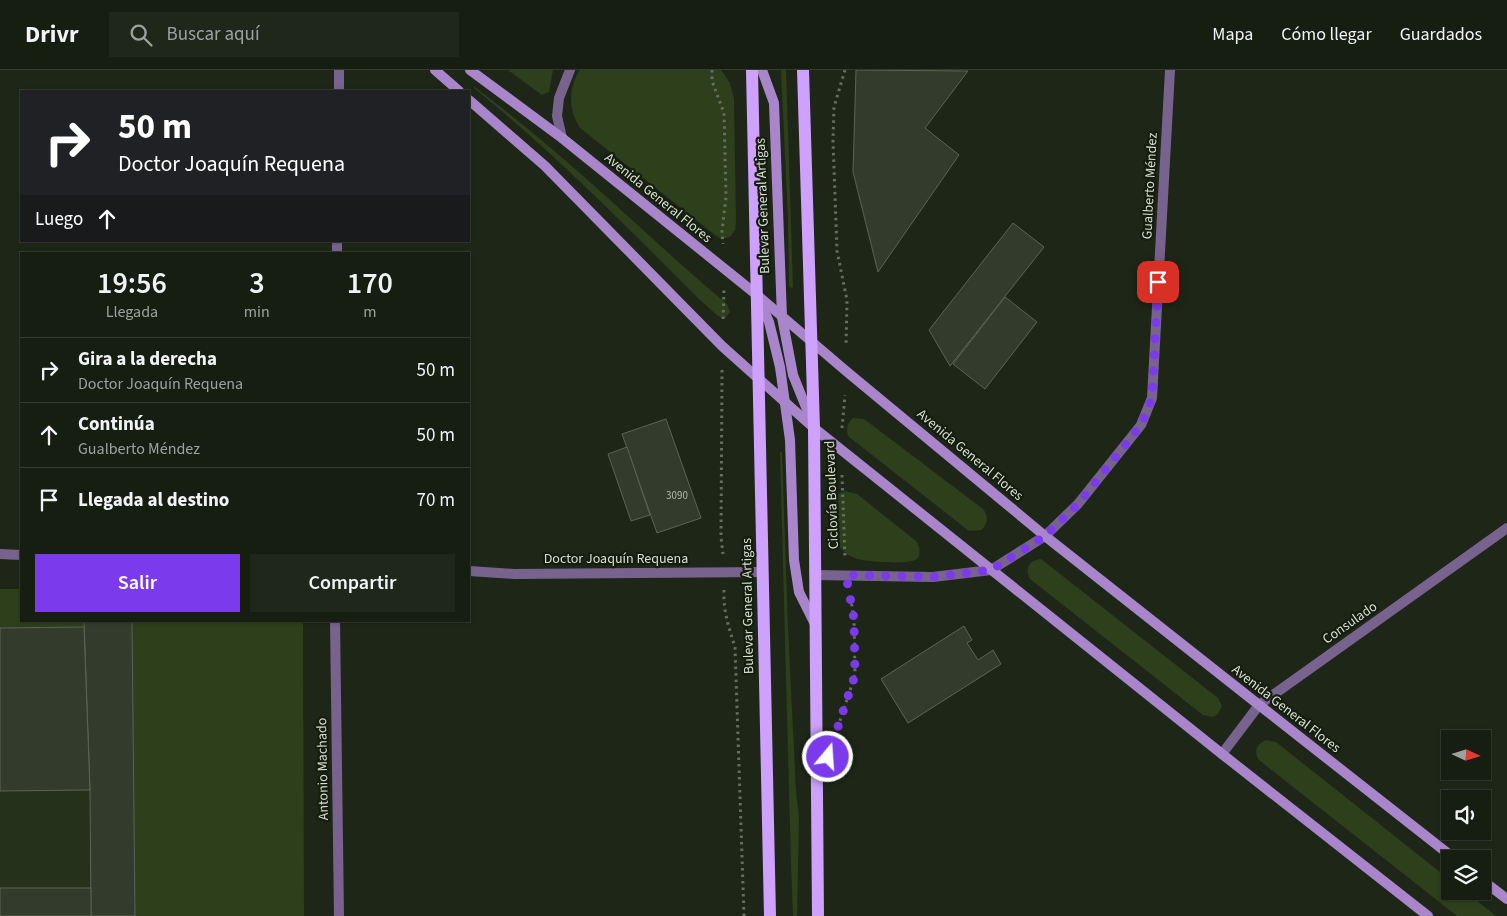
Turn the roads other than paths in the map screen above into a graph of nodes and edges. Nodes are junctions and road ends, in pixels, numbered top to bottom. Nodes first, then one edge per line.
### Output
1 (339, 70) edge
2 (435, 70) edge
3 (470, 70) edge
4 (570, 70) edge
5 (752, 70) edge
6 (762, 70) edge
7 (803, 70) edge
8 (1170, 70) edge
9 (338, 90) edge
10 (458, 90) edge
11 (470, 101) edge
12 (562, 138) junction
13 (757, 295) junction
14 (782, 317) junction
15 (812, 342) junction
16 (758, 377) junction
17 (784, 400) junction
18 (814, 428) junction
19 (1507, 528) edge
20 (1045, 536) junction
21 (0, 554) edge
22 (20, 555) edge
23 (991, 570) junction
24 (470, 571) edge
25 (763, 572) junction
26 (815, 575) junction
27 (335, 622) edge
28 (816, 627) junction
29 (1259, 705) junction
30 (1222, 754) junction
31 (1444, 850) edge
32 (1491, 887) edge
33 (1507, 899) edge
34 (339, 916) edge
35 (770, 916) edge
36 (818, 916) edge
37 (1428, 916) edge

1 - 9 street
2 - 10 main road
3 - 12 main road, Avenida General Flores
4 - 12 street
5 - 13 main road, Bulevar General Artigas
6 - 14 main road, Bulevar General Artigas
7 - 15 main road, Bulevar General Artigas
8 - 20 street, Gualberto Méndez
11 - 16 main road
12 - 13 main road, Avenida General Flores
13 - 14 main road, Avenida General Flores
13 - 16 main road, Bulevar General Artigas
13 - 17 main road, Bulevar General Artigas
14 - 15 main road, Avenida General Flores
14 - 18 main road, Bulevar General Artigas
15 - 18 main road, Bulevar General Artigas
15 - 20 main road, Avenida General Flores
16 - 17 main road
16 - 25 main road, Bulevar General Artigas
17 - 18 main road
17 - 28 main road, Bulevar General Artigas
18 - 23 main road
18 - 26 main road, Bulevar General Artigas
19 - 29 street, Consulado
20 - 23 street
20 - 29 main road, Avenida General Flores
21 - 22 street
23 - 26 street
23 - 30 main road
24 - 25 street, Doctor Joaquín Requena
25 - 35 main road, Bulevar General Artigas
26 - 28 main road, Bulevar General Artigas
27 - 34 street, Antonio Machado
28 - 36 main road, Bulevar General Artigas
29 - 30 street, Consulado
29 - 31 main road, Avenida General Flores
30 - 37 main road
32 - 33 main road

